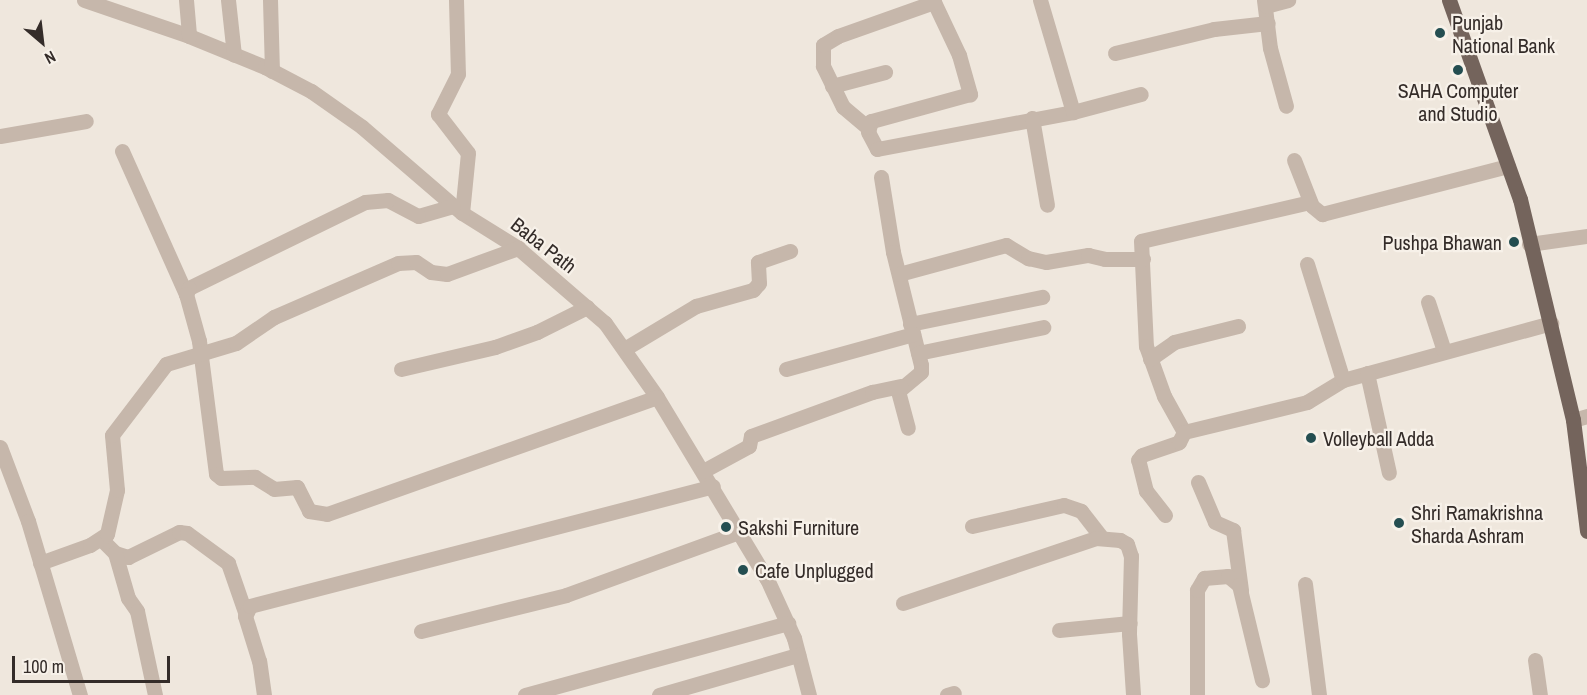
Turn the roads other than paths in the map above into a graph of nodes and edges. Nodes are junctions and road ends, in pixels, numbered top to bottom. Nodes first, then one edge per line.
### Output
1 (84, 0) edge
2 (186, 0) edge
3 (228, 0) edge
4 (270, 0) edge
5 (456, 0) edge
6 (1041, 0) edge
7 (1288, 0) edge
8 (1449, 0) edge
9 (933, 1) edge
10 (1265, 3) edge
11 (1268, 23) junction
12 (189, 36) junction
13 (1115, 53) dead end
14 (234, 55) junction
15 (272, 71) junction
16 (885, 72) dead end
17 (832, 86) junction
18 (1141, 94) dead end
19 (1286, 106) dead end
20 (1073, 112) junction
21 (1032, 118) junction
22 (86, 121) dead end
23 (867, 127) junction
24 (0, 136) edge
25 (122, 151) dead end
26 (1294, 160) dead end
27 (1508, 166) junction
28 (881, 177) dead end
29 (1310, 202) junction
30 (1047, 205) dead end
31 (457, 209) junction
32 (1587, 236) edge
33 (1529, 244) junction
34 (518, 248) junction
35 (790, 251) dead end
36 (1143, 259) junction
37 (1307, 264) dead end
38 (899, 274) junction
39 (186, 294) junction
40 (1042, 297) dead end
41 (1428, 302) dead end
42 (587, 307) junction
43 (1551, 323) junction
44 (1238, 326) dead end
45 (1043, 327) dead end
46 (911, 329) junction
47 (626, 348) junction
48 (1444, 351) junction
49 (201, 353) junction
50 (918, 353) junction
51 (1150, 359) junction
52 (401, 369) dead end
53 (786, 369) dead end
54 (1367, 373) junction
55 (1343, 380) junction
56 (900, 386) junction
57 (657, 397) junction
58 (1580, 418) edge
59 (908, 428) dead end
60 (1184, 432) junction
61 (0, 447) edge
62 (704, 471) junction
63 (1389, 473) dead end
64 (1198, 482) dead end
65 (713, 486) junction
66 (1584, 487) edge
67 (1165, 515) dead end
68 (972, 526) dead end
69 (1587, 531) edge
70 (740, 532) junction
71 (1102, 538) junction
72 (101, 539) junction
73 (115, 553) junction
74 (40, 563) junction
75 (1305, 585) dead end
76 (1241, 590) junction
77 (903, 603) dead end
78 (245, 612) junction
79 (788, 622) junction
80 (1130, 623) junction
81 (1059, 630) dead end
82 (421, 631) dead end
83 (798, 655) junction
84 (1535, 660) dead end
85 (1262, 680) dead end
86 (80, 695) edge
87 (155, 695) edge
88 (264, 695) edge
89 (525, 695) edge
90 (659, 695) edge
91 (809, 695) edge
92 (1133, 695) edge
93 (1197, 695) edge
94 (1319, 695) edge
95 (1540, 695) edge

1 - 12 street, Baba Path
2 - 12 street
3 - 14 street
4 - 15 street
5 - 31 street
6 - 20 street
7 - 10 street
8 - 27 main road
9 - 17 street
9 - 23 street
10 - 11 street
11 - 13 street
11 - 19 street
12 - 14 street, Baba Path
14 - 15 street, Baba Path
15 - 31 street, Baba Path
16 - 17 street
17 - 23 street
18 - 20 street
20 - 21 street
21 - 23 street
21 - 30 street
22 - 24 street
25 - 39 street
26 - 29 street
27 - 29 street
27 - 33 main road
28 - 38 street
29 - 36 street
31 - 34 street, Baba Path
31 - 39 street
32 - 33 street
33 - 43 main road
34 - 42 street, Baba Path
34 - 49 street
35 - 47 street
36 - 38 street
36 - 51 street
37 - 55 street
38 - 46 street
39 - 49 street
40 - 46 street
41 - 48 street
42 - 47 street, Baba Path
42 - 52 street
43 - 48 street
43 - 58 main road
44 - 51 street
45 - 50 street
46 - 50 street
46 - 53 street
47 - 57 street, Baba Path
48 - 54 street
49 - 57 street
49 - 72 street
50 - 56 street
51 - 60 street
54 - 55 street
54 - 63 street
55 - 60 street
56 - 59 street
56 - 62 street
57 - 62 street, Baba Path
58 - 66 main road
60 - 67 street
61 - 74 street
62 - 65 street, Baba Path
64 - 76 street
65 - 70 street, Baba Path
65 - 78 street
66 - 69 main road
68 - 71 street
70 - 79 street, Baba Path
70 - 82 street
71 - 77 street
71 - 80 street
72 - 73 street
72 - 74 street
73 - 78 street
73 - 87 street
74 - 86 street
75 - 94 street
76 - 85 street
76 - 93 street
78 - 88 street
79 - 83 street, Baba Path
79 - 89 street
80 - 81 street
80 - 92 street
83 - 90 street
83 - 91 street, Baba Path
84 - 95 street

